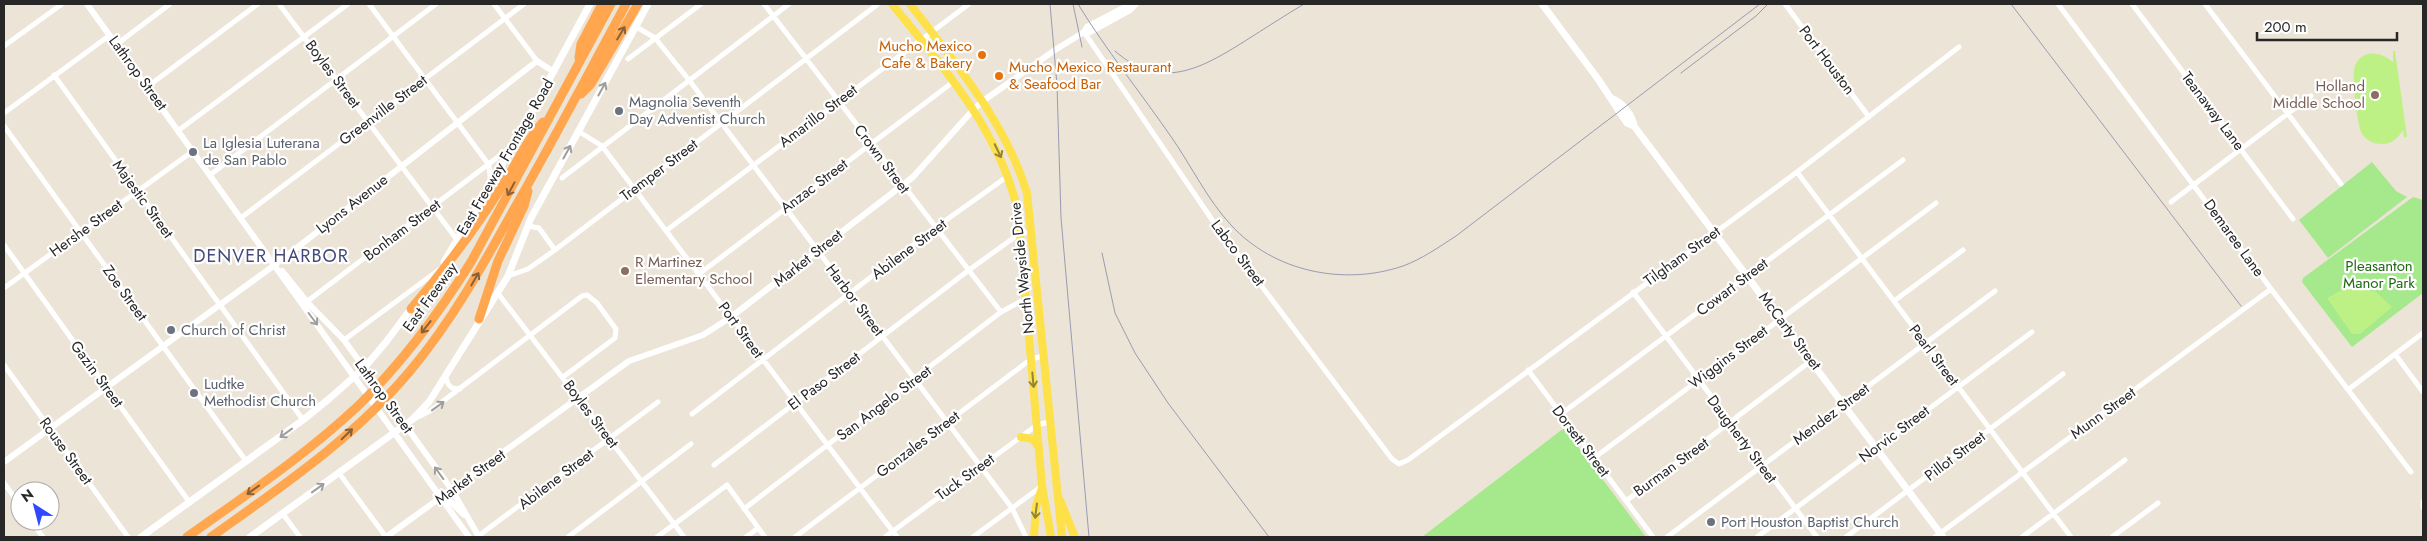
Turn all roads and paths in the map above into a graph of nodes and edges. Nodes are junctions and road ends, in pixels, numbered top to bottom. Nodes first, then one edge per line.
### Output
1 (62, 4) edge
2 (88, 4) edge
3 (170, 4) edge
4 (258, 4) edge
5 (279, 4) edge
6 (348, 4) edge
7 (369, 4) edge
8 (436, 4) edge
9 (494, 4) edge
10 (524, 4) edge
11 (590, 4) edge
12 (602, 4) edge
13 (611, 4) edge
14 (626, 4) edge
15 (638, 4) edge
16 (648, 4) edge
17 (701, 4) edge
18 (764, 4) edge
19 (789, 4) edge
20 (878, 4) edge
21 (892, 4) edge
22 (910, 4) edge
23 (969, 4) edge
24 (1136, 4) edge
25 (1542, 4) edge
26 (1785, 4) edge
27 (2058, 4) edge
28 (2132, 4) edge
29 (2205, 4) edge
30 (773, 16) junction
31 (505, 18) junction
32 (636, 26) junction
33 (932, 32) junction
34 (1084, 32) junction
35 (110, 35) junction
36 (393, 36) junction
37 (304, 37) junction
38 (655, 38) junction
39 (921, 40) junction
40 (117, 44) junction
41 (4, 46) edge
42 (1959, 47) dead end
43 (628, 59) dead end
44 (806, 59) junction
45 (537, 61) junction
46 (578, 65) junction
47 (554, 72) junction
48 (54, 75) junction
49 (425, 78) junction
50 (336, 79) junction
51 (688, 80) junction
52 (952, 82) junction
53 (148, 87) junction
54 (2311, 96) dead end
55 (837, 101) junction
56 (574, 102) junction
57 (983, 102) junction
58 (973, 110) junction
59 (4, 112) edge
60 (2287, 113) junction
61 (551, 115) junction
62 (1869, 117) junction
63 (369, 122) junction
64 (458, 122) junction
65 (721, 124) junction
66 (4, 126) edge
67 (179, 130) junction
68 (578, 132) junction
69 (870, 144) junction
70 (513, 146) junction
71 (602, 146) junction
72 (2241, 148) junction
73 (193, 151) junction
74 (1903, 160) dead end
75 (489, 165) junction
76 (752, 165) junction
77 (402, 166) junction
78 (1797, 172) junction
79 (478, 173) junction
80 (210, 175) junction
81 (1008, 176) junction
82 (492, 177) junction
83 (562, 178) dead end
84 (529, 182) junction
85 (2194, 184) junction
86 (2341, 184) dead end
87 (902, 185) junction
88 (635, 188) junction
89 (137, 191) junction
90 (2171, 202) dead end
91 (1936, 203) dead end
92 (433, 206) junction
93 (784, 208) junction
94 (1829, 216) junction
95 (242, 218) junction
96 (2293, 219) dead end
97 (528, 226) junction
98 (935, 228) junction
99 (667, 230) junction
100 (1032, 231) junction
101 (80, 232) junction
102 (1714, 232) junction
103 (1019, 234) junction
104 (458, 240) junction
105 (4, 245) edge
106 (555, 250) junction
107 (817, 250) junction
108 (1963, 250) dead end
109 (1861, 258) junction
110 (276, 264) junction
111 (440, 269) junction
112 (970, 270) junction
113 (24, 273) junction
114 (699, 274) junction
115 (1748, 275) junction
116 (508, 276) junction
117 (4, 288) edge
118 (2271, 289) junction
119 (1995, 291) dead end
120 (497, 292) junction
121 (1633, 292) junction
122 (850, 294) junction
123 (1025, 299) junction
124 (1894, 301) junction
125 (304, 303) junction
126 (220, 306) junction
127 (410, 309) junction
128 (1000, 312) junction
129 (732, 317) junction
130 (1780, 318) junction
131 (479, 319) junction
132 (2032, 332) dead end
133 (2423, 333) edge
134 (531, 335) junction
135 (882, 337) junction
136 (1667, 338) junction
137 (344, 340) junction
138 (1926, 344) junction
139 (163, 346) junction
140 (2395, 354) junction
141 (1043, 356) junction
142 (763, 360) junction
143 (1031, 360) junction
144 (1812, 360) junction
145 (4, 365) edge
146 (364, 368) junction
147 (1528, 370) junction
148 (446, 374) junction
149 (2063, 374) dead end
150 (355, 376) junction
151 (562, 377) junction
152 (915, 380) junction
153 (1698, 380) junction
154 (1958, 387) junction
155 (107, 388) junction
156 (460, 389) junction
157 (2349, 389) junction
158 (2423, 392) edge
159 (578, 397) junction
160 (658, 402) dead end
161 (796, 402) junction
162 (1844, 404) junction
163 (692, 414) dead end
164 (1561, 414) junction
165 (413, 419) junction
166 (303, 420) junction
167 (1049, 422) junction
168 (946, 423) junction
169 (1730, 423) junction
170 (404, 425) junction
171 (1037, 425) junction
172 (50, 429) junction
173 (1990, 430) junction
174 (394, 432) junction
175 (1021, 437) junction
176 (610, 439) junction
177 (691, 444) dead end
178 (828, 445) junction
179 (1039, 448) junction
180 (1877, 448) junction
181 (1594, 458) junction
182 (2125, 460) dead end
183 (246, 461) junction
184 (4, 462) edge
185 (1403, 462) joint
186 (714, 465) dead end
187 (980, 466) junction
188 (1763, 466) junction
189 (2023, 472) junction
190 (2411, 472) dead end
191 (339, 473) junction
192 (642, 482) junction
193 (1042, 486) junction
194 (860, 488) junction
195 (452, 490) junction
196 (1057, 491) junction
197 (1909, 491) junction
198 (442, 498) junction
199 (1626, 501) junction
200 (2423, 502) edge
201 (190, 503) junction
202 (2158, 503) dead end
203 (2423, 507) edge
204 (1012, 508) junction
205 (744, 509) junction
206 (1795, 509) junction
207 (283, 514) junction
208 (2054, 514) junction
209 (471, 522) junction
210 (674, 524) junction
211 (757, 528) junction
212 (893, 531) junction
213 (1940, 536) edge
214 (128, 537) edge
215 (141, 537) edge
216 (187, 537) edge
217 (211, 537) edge
218 (250, 537) edge
219 (300, 537) edge
220 (386, 537) edge
221 (469, 537) edge
222 (478, 537) edge
223 (568, 537) edge
224 (657, 537) edge
225 (684, 537) edge
226 (746, 537) edge
227 (765, 537) edge
228 (795, 537) edge
229 (884, 537) edge
230 (897, 537) edge
231 (973, 537) edge
232 (1026, 537) edge
233 (1034, 537) edge
234 (1051, 537) edge
235 (1062, 537) edge
236 (1075, 537) edge
237 (1653, 537) edge
238 (1667, 537) edge
239 (1756, 537) edge
240 (1817, 537) edge
241 (1846, 537) edge
242 (2022, 537) edge
243 (2071, 537) edge
244 (2112, 537) edge

1 - 41 street
2 - 35 street, Lathrop Street
3 - 40 street
4 - 53 street
5 - 37 street, Boyles Street
6 - 37 street
7 - 36 street
8 - 36 street
9 - 31 street
10 - 31 street, Greenville Street
11 - 47 main road, East Freeway Frontage Road
12 - 46 highway
13 - 46 highway, East Freeway
14 - 56 highway, East Freeway
56 -> 15 highway
16 - 32 main road
17 - 38 street
18 - 30 street, Crown Street
19 - 30 street
20 - 44 street, Tremper Street
21 - 39 main road, North Wayside Drive
22 - 33 main road, North Wayside Drive
23 - 33 street, Amarillo Street
24 - 34 street, Market Street
25 - 102 main road, McCarty Street
26 - 62 street, Port Houston
27 - 85 street, Demaree Lane
28 - 72 street, Teanaway Lane
29 - 60 street
30 - 44 street, Crown Street
30 - 51 street
31 - 45 street
31 - 49 street, Greenville Street
32 - 38 street, Harbor Street
68 -> 32 main road
33 - 39 street, Amarillo Street
33 - 57 main road, North Wayside Drive
34 - 57 street, Market Street
34 - 185 street, Labco Street
35 - 40 street, Lathrop Street
35 - 48 street
36 - 49 street
36 - 50 street
37 - 50 street, Boyles Street
37 - 67 street
38 - 43 street
38 - 51 street, Harbor Street
39 - 52 main road, North Wayside Drive
39 - 55 street, Amarillo Street
40 - 53 street, Lathrop Street
42 - 62 street, Tilgham Street
44 - 55 street, Crown Street
44 - 65 street, Tremper Street
45 - 47 street
45 - 64 street, Lyons Avenue
46 - 61 highway, East Freeway
47 - 70 main road, East Freeway Frontage Road
48 - 59 street
48 - 89 street, Majestic Street
49 - 63 street, Greenville Street
49 - 64 street
50 - 63 street, Boyles Street
50 - 80 street
51 - 65 street, Harbor Street
51 - 71 street
52 - 58 main road, North Wayside Drive
52 - 69 street, Anzac Street
53 - 67 street, Lathrop Street
54 - 60 street
55 - 69 street, Crown Street
55 - 76 street, Amarillo Street
56 - 84 highway, East Freeway
57 - 58 street, Market Street
57 - 100 main road, North Wayside Drive
58 -> 81 main road, North Wayside Drive
58 - 87 street, Market Street
60 - 72 street
60 - 86 street
61 - 127 highway
61 -> 216 highway, East Freeway
62 - 78 street, Tilgham Street
63 - 77 street, Boyles Street
63 - 95 street, Greenville Street
64 - 75 street
64 - 77 street, Lyons Avenue
65 - 76 street, Harbor Street
65 - 88 street, Tremper Street
66 - 101 street, Zoe Street
67 - 73 street, Lathrop Street
68 - 71 street, Port Street
97 -> 68 main road
69 - 87 street, Crown Street
69 - 93 street, Anzac Street
70 - 75 street, Bonham Street
70 - 82 main road, East Freeway Frontage Road
71 - 83 street
71 - 88 street, Port Street
72 - 85 street
72 - 96 street, Teanaway Lane
73 - 80 street, Lathrop Street
73 - 89 street, Hershe Street
74 - 94 street, Cowart Street
75 - 79 street, Bonham Street
75 - 82 street
76 - 93 street, Harbor Street
76 - 99 street, Amarillo Street
77 - 92 street, Boyles Street
77 - 110 street, Lyons Avenue
78 - 94 street, Pearl Street
78 - 102 street, Tilgham Street
79 - 82 street
79 - 92 street, Bonham Street
80 - 95 street, Lathrop Street
81 - 98 street, Abilene Street
81 - 103 main road, North Wayside Drive
82 - 104 main road, East Freeway Frontage Road
84 - 131 highway
217 -> 84 highway, East Freeway
85 - 90 street
85 - 118 street, Demaree Lane
87 - 98 street, Crown Street
87 - 107 street, Market Street
88 - 99 street, Port Street
88 - 106 street, Tremper Street
89 - 101 street, Hershe Street
89 - 126 street, Majestic Street
91 - 109 street, Wiggins Street
92 - 104 street, Boyles Street
92 - 125 street, Bonham Street
93 - 107 street, Harbor Street
93 - 114 street, Anzac Street
94 - 109 street, Pearl Street
94 - 115 street, Cowart Street
95 - 110 street, Lathrop Street
97 - 106 street
97 - 116 main road
98 - 112 street, Crown Street
98 - 122 street, Abilene Street
99 - 114 street, Port Street
100 - 103 street, El Paso Street
100 - 141 main road, North Wayside Drive
101 - 113 street, Hershe Street
101 - 139 street, Zoe Street
102 - 115 main road, McCarty Street
102 - 121 street, Tilgham Street
103 - 112 street, El Paso Street
103 - 123 main road, North Wayside Drive
104 - 111 main road, East Freeway Frontage Road
105 - 113 street, Gazin Street
106 - 116 street, Tremper Street
107 - 122 street, Harbor Street
107 - 129 street, Market Street
108 - 124 street
109 - 124 street, Pearl Street
109 - 130 street, Wiggins Street
110 - 125 street, Lathrop Street
110 - 126 street, Lyons Avenue
111 - 127 main road, East Freeway Frontage Road
111 - 137 street
112 - 128 street, Crown Street
112 - 135 street, El Paso Street
113 - 117 street, Hershe Street
113 - 155 street, Gazin Street
114 - 129 street, Port Street
115 - 130 main road, McCarty Street
115 - 136 street, Cowart Street
116 - 120 main road
118 - 157 street, Demaree Lane
118 - 189 street, Munn Street
119 - 138 street, Mendez Street
120 - 131 main road
120 - 134 street, Boyles Street
121 - 136 street, Daugherty Street
121 - 147 street, Tilgham Street
122 - 135 street, Harbor Street
122 - 142 street, Abilene Street
123 - 128 street, San Angelo Street
123 - 143 main road, North Wayside Drive
124 - 138 street, Pearl Street
125 - 137 street, Lathrop Street
125 -> 150 street, Lathrop Street
126 - 139 street, Lyons Avenue
126 - 166 street, Majestic Street
127 - 146 main road, East Freeway Frontage Road
128 - 152 street, San Angelo Street
129 - 142 street, Port Street
129 - 159 street, Market Street
130 - 144 main road, McCarty Street
130 - 153 street, Wiggins Street
131 - 148 main road
132 - 154 street, Norvic Street
133 - 140 street
134 - 151 street, Boyles Street
134 - 151 street
134 - 156 street
135 - 152 street, Harbor Street
135 - 161 street, El Paso Street
136 - 153 street, Daugherty Street
136 - 164 street, Cowart Street
137 - 146 street, Lathrop Street
138 - 154 street, Pearl Street
138 - 162 street, Mendez Street
139 - 155 street, Lyons Avenue
139 - 183 street, Zoe Street
140 - 157 street
140 - 158 street
141 - 143 street, Gonzales Street
141 - 167 main road, North Wayside Drive
142 - 161 street, Port Street
142 - 163 street, Abilene Street
143 - 168 street, Gonzales Street
143 -> 171 main road, North Wayside Drive
144 - 162 main road, McCarty Street
144 - 169 street, Burman Street
145 - 172 street, Rouse Street
146 - 150 main road, East Freeway Frontage Road
146 - 170 street, Lathrop Street
147 - 164 street, Dorsett Street
147 - 185 street, Tilgham Street
148 - 156 street
148 - 165 main road
149 - 173 street, Pillot Street
150 - 166 main road, East Freeway Frontage Road
150 - 174 street, Lathrop Street
151 - 159 street, Boyles Street
152 - 168 street, Harbor Street
152 - 178 street, San Angelo Street
153 - 169 street, Daugherty Street
153 - 181 street, Wiggins Street
154 - 173 street, Pearl Street
154 - 180 street, Norvic Street
155 - 172 street, Lyons Avenue
155 - 201 street, Gazin Street
165 -> 156 street
157 - 190 street, Demaree Lane
159 - 176 street, Boyles Street
159 - 195 street, Market Street
160 - 176 street, Abilene Street
161 - 178 street, Port Street
161 - 186 street, El Paso Street
162 - 180 main road, McCarty Street
162 - 188 street, Mendez Street
164 - 181 street, Dorsett Street
165 - 170 main road
166 -> 183 main road, East Freeway Frontage Road
167 - 171 street, Tuck Street
167 - 196 main road, North Wayside Drive
168 - 187 street, Harbor Street
168 - 194 street, Gonzales Street
169 - 188 street, Daugherty Street
169 - 199 street, Burman Street
170 - 174 main road
195 -> 170 street, Lathrop Street
171 - 175 street, Tuck Street
171 - 179 main road, North Wayside Drive
172 - 184 street, Lyons Avenue
172 - 214 street, Rouse Street
173 - 189 street, Pearl Street
173 - 197 street, Pillot Street
174 - 191 main road
174 - 198 street, Lathrop Street
175 - 179 main road
175 - 187 street, Tuck Street
176 - 192 street, Boyles Street
176 - 222 street, Abilene Street
177 - 192 street
178 - 194 street, Port Street
178 - 205 street, San Angelo Street
179 - 193 main road, North Wayside Drive
180 - 197 main road, McCarty Street
180 - 206 street, Norvic Street
181 - 199 street, Dorsett Street
182 - 208 street
183 - 201 main road, East Freeway Frontage Road
187 - 204 street, Harbor Street
187 - 212 street, Tuck Street
188 - 206 street, Daugherty Street
188 - 238 street, Mendez Street
189 - 208 street, Pearl Street
189 - 213 street, Munn Street
207 -> 191 main road
191 - 220 street
192 - 210 street, Boyles Street
192 - 223 street
193 - 204 street
193 -> 233 main road
193 - 234 main road, North Wayside Drive
194 - 212 street, Port Street
194 - 228 street, Gonzales Street
195 - 198 street, Market Street
195 - 209 street, Lathrop Street
196 - 235 main road, North Wayside Drive
196 - 236 main road
197 - 213 main road, McCarty Street
197 - 241 street, Pillot Street
198 - 209 street
198 - 220 street, Market Street
198 - 221 street, Lathrop Street
199 - 237 street, Dorsett Street
200 - 203 street
201 - 215 main road, East Freeway Frontage Road
202 - 244 street
204 - 231 street
204 - 232 street, Harbor Street
205 - 210 street
205 - 211 street
206 - 239 street, Norvic Street
206 - 240 street, Daugherty Street
207 - 218 main road
207 - 219 street
208 - 242 street
208 - 243 street, Pearl Street
209 - 222 street, Lathrop Street
210 - 224 street
210 - 225 street, Boyles Street
211 - 226 street
211 - 227 street
212 - 229 street, Tuck Street
212 - 230 street, Port Street

